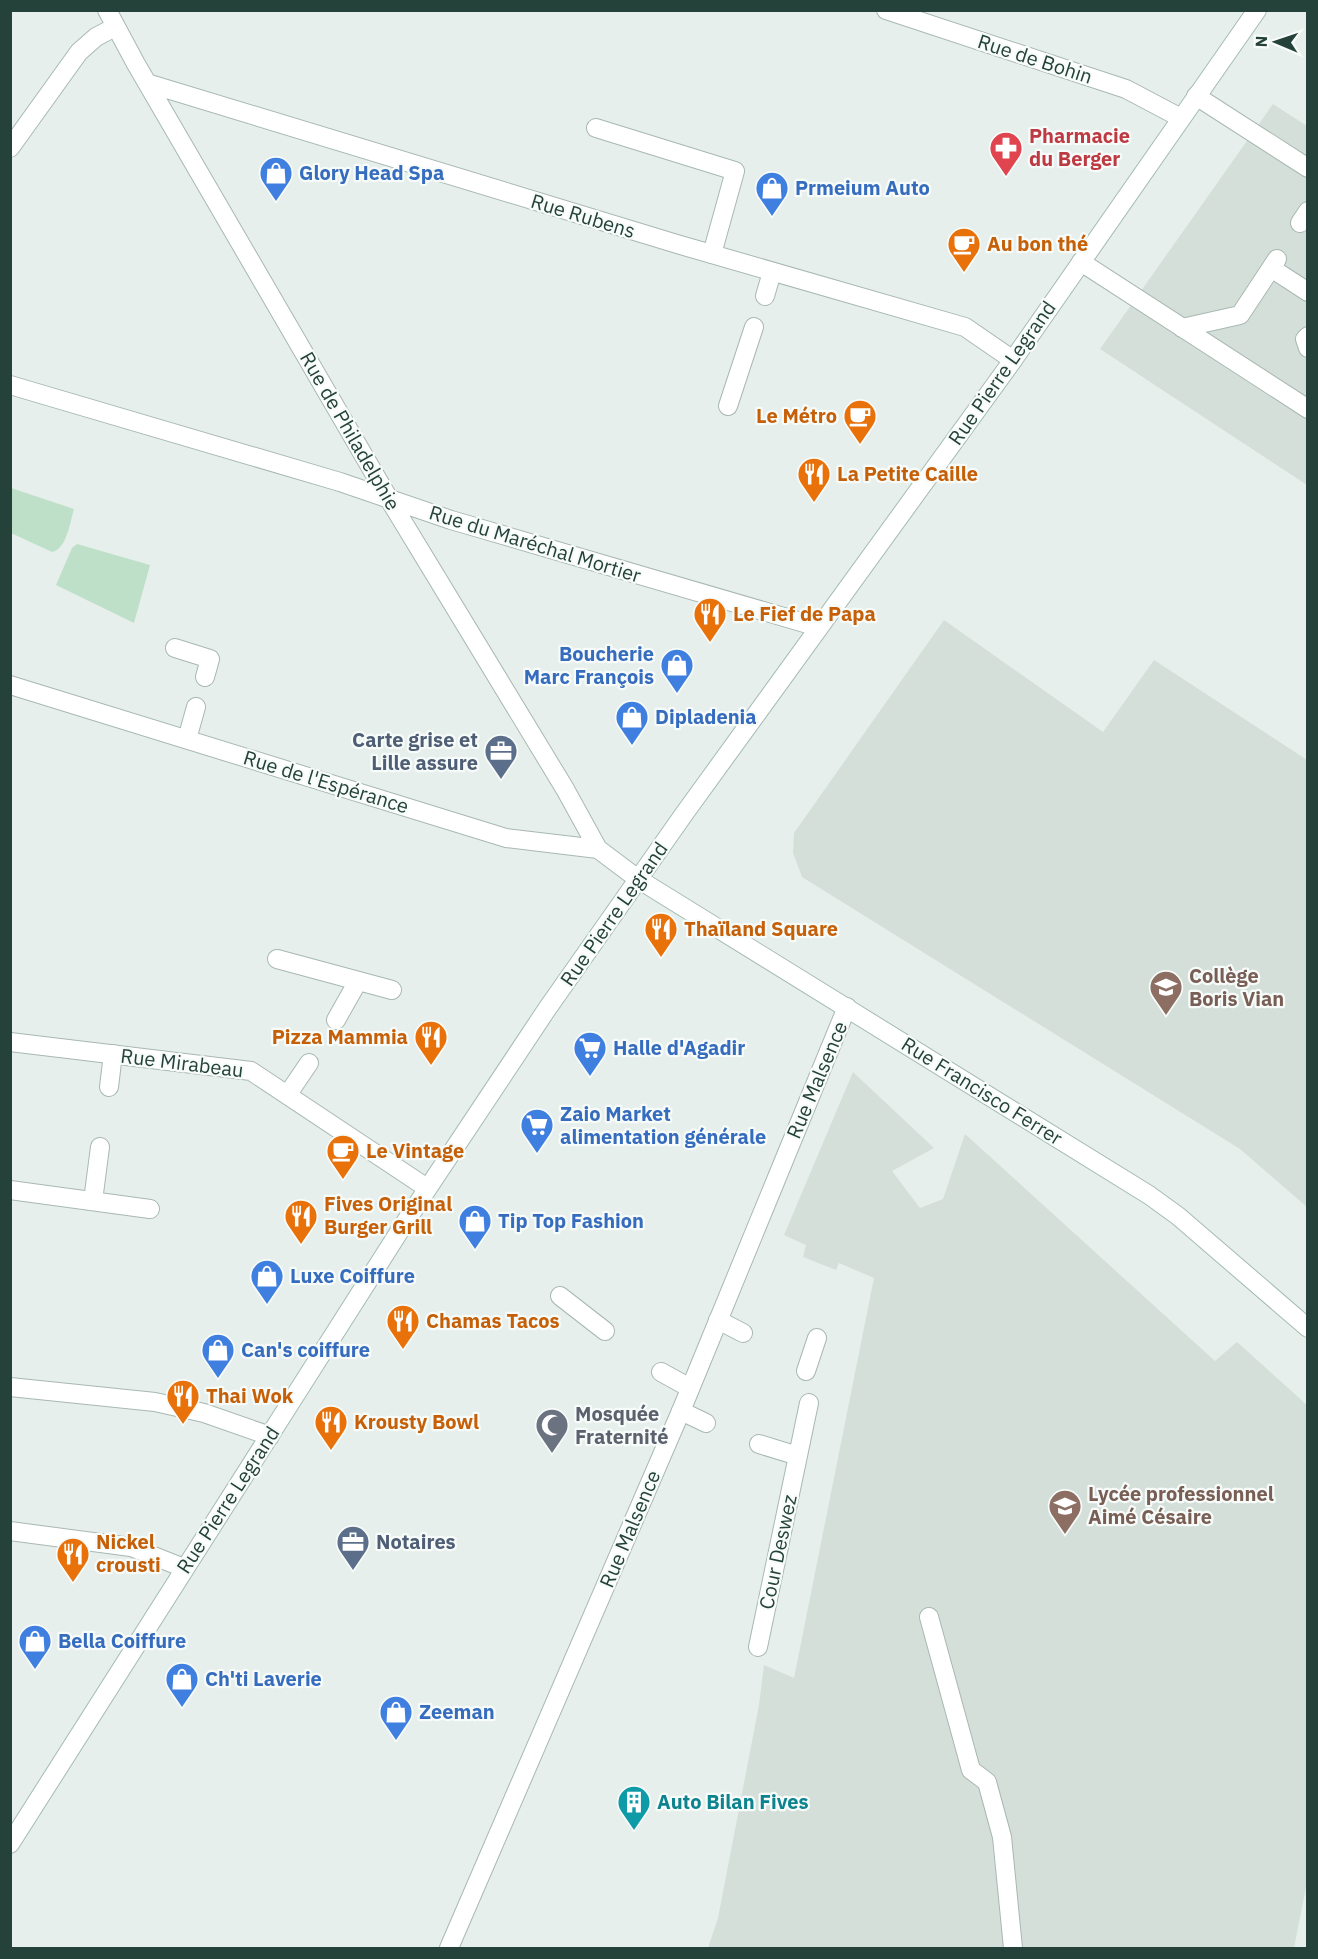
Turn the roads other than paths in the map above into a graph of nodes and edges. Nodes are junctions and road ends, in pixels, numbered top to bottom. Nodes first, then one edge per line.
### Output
1 (107, 10) edge
2 (886, 10) edge
3 (1257, 10) edge
4 (116, 27) junction
5 (147, 83) junction
6 (1196, 96) junction
7 (1180, 118) junction
8 (596, 128) dead end
9 (10, 148) edge
10 (1307, 171) edge
11 (712, 254) junction
12 (1081, 262) junction
13 (772, 272) junction
14 (1308, 292) edge
15 (765, 296) dead end
16 (754, 327) dead end
17 (1182, 328) junction
18 (1308, 336) edge
19 (1308, 348) edge
20 (1013, 360) junction
21 (10, 385) edge
22 (728, 405) dead end
23 (1308, 409) edge
24 (389, 499) junction
25 (818, 627) junction
26 (175, 648) dead end
27 (205, 676) dead end
28 (10, 685) edge
29 (196, 707) dead end
30 (187, 739) junction
31 (598, 849) junction
32 (638, 879) junction
33 (277, 958) dead end
34 (358, 981) junction
35 (392, 990) dead end
36 (847, 1007) junction
37 (336, 1020) dead end
38 (10, 1042) edge
39 (113, 1054) junction
40 (309, 1063) dead end
41 (109, 1087) dead end
42 (288, 1094) junction
43 (100, 1147) dead end
44 (427, 1188) junction
45 (10, 1190) edge
46 (93, 1201) junction
47 (150, 1209) dead end
48 (560, 1296) dead end
49 (718, 1320) junction
50 (1308, 1328) edge
51 (606, 1331) dead end
52 (743, 1333) dead end
53 (817, 1338) dead end
54 (803, 1362) dead end
55 (661, 1372) dead end
56 (10, 1387) edge
57 (690, 1388) junction
58 (809, 1403) dead end
59 (681, 1411) junction
60 (706, 1423) dead end
61 (270, 1436) junction
62 (759, 1444) dead end
63 (798, 1456) junction
64 (10, 1531) edge
65 (184, 1568) junction
66 (929, 1617) dead end
67 (758, 1647) dead end
68 (10, 1844) edge
69 (449, 1948) edge
70 (1013, 1948) edge

1 - 4 street, Rue de Philadelphie
2 - 7 street, Rue de Bohin
3 - 6 street, Rue Pierre Legrand
4 - 5 street, Rue de Philadelphie
4 - 9 street
5 - 11 street, Rue Rubens
5 - 24 street, Rue de Philadelphie
6 - 7 street, Rue Pierre Legrand
6 - 10 street
7 - 12 street, Rue Pierre Legrand
8 - 11 street
11 - 13 street, Rue Rubens
12 - 17 street
12 - 20 street, Rue Pierre Legrand
13 - 15 street
13 - 20 street, Rue Rubens
14 - 17 street
16 - 22 street
17 - 23 street
18 - 19 street
20 - 25 street, Rue Pierre Legrand
21 - 24 street, Rue du Maréchal Mortier
24 - 25 street, Rue du Maréchal Mortier
24 - 31 street, Rue de Philadelphie
25 - 32 street, Rue Pierre Legrand
26 - 27 street
28 - 30 street, Rue de l'Espérance
29 - 30 street
30 - 31 street, Rue de l'Espérance
31 - 32 street
32 - 36 street, Rue Francisco Ferrer
32 - 44 street, Rue Pierre Legrand
33 - 34 street
34 - 35 street
34 - 37 street
36 - 49 street, Rue Malsence
36 - 50 street, Rue Francisco Ferrer
38 - 39 street, Rue Mirabeau
39 - 41 street
39 - 42 street, Rue Mirabeau
40 - 42 street
42 - 44 street, Rue Mirabeau
43 - 46 street
44 - 61 street, Rue Pierre Legrand
45 - 46 street
46 - 47 street
48 - 51 street
49 - 52 street
49 - 57 street, Rue Malsence
53 - 54 street
55 - 57 street
56 - 61 street
57 - 59 street, Rue Malsence
58 - 63 street, Cour Deswez
59 - 60 street
59 - 69 street, Rue Malsence
61 - 65 street, Rue Pierre Legrand
62 - 63 street
63 - 67 street, Cour Deswez
64 - 65 street
65 - 68 street, Rue Pierre Legrand
66 - 70 street

